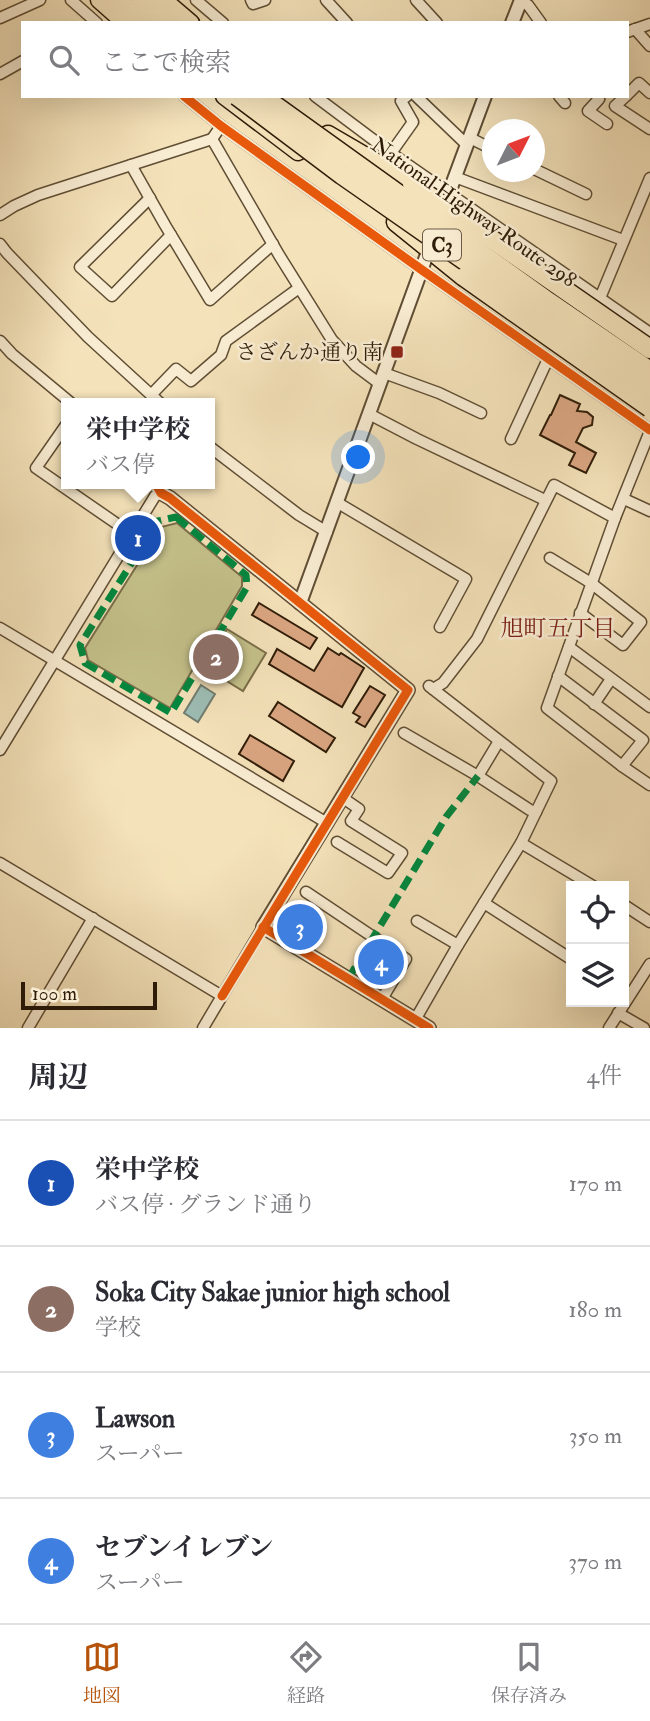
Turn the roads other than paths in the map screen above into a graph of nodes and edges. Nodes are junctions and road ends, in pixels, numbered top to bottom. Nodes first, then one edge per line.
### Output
1 (40, 0) edge
2 (71, 0) edge
3 (99, 0) edge
4 (107, 0) edge
5 (119, 0) edge
6 (142, 0) edge
7 (155, 0) edge
8 (164, 0) edge
9 (196, 0) edge
10 (251, 0) edge
11 (265, 0) edge
12 (326, 0) edge
13 (416, 0) edge
14 (520, 1) edge
15 (0, 18) edge
16 (92, 21) edge
17 (123, 21) edge
18 (132, 21) edge
19 (143, 21) edge
20 (167, 21) edge
21 (180, 21) edge
22 (189, 21) edge
23 (221, 21) edge
24 (345, 21) edge
25 (435, 21) edge
26 (513, 21) edge
27 (539, 21) edge
28 (650, 24) edge
29 (631, 31) edge
30 (650, 46) edge
31 (21, 62) edge
32 (0, 74) edge
33 (629, 92) edge
34 (650, 93) edge
35 (186, 98) edge
36 (220, 98) edge
37 (226, 98) edge
38 (240, 98) edge
39 (265, 98) edge
40 (277, 98) edge
41 (318, 98) edge
42 (405, 98) edge
43 (418, 98) edge
44 (484, 98) edge
45 (598, 98) edge
46 (623, 98) edge
47 (607, 124) dead end
48 (221, 126) junction
49 (261, 126) junction
50 (650, 130) edge
51 (328, 135) junction
52 (212, 139) junction
53 (468, 142) junction
54 (482, 146) edge
55 (391, 153) junction
56 (131, 165) junction
57 (545, 174) edge
58 (455, 177) junction
59 (650, 178) edge
60 (586, 194) dead end
61 (448, 197) junction
62 (149, 198) junction
63 (0, 215) edge
64 (396, 222) junction
65 (171, 235) junction
66 (623, 240) junction
67 (0, 244) edge
68 (273, 244) junction
69 (426, 257) dead end
70 (422, 270) junction
71 (299, 288) junction
72 (600, 298) junction
73 (650, 332) edge
74 (0, 341) edge
75 (650, 349) edge
76 (548, 359) junction
77 (650, 361) edge
78 (650, 371) edge
79 (382, 378) junction
80 (650, 390) edge
81 (150, 395) junction
82 (65, 398) edge
83 (154, 398) edge
84 (650, 399) edge
85 (650, 408) edge
86 (624, 411) junction
87 (481, 413) dead end
88 (369, 414) junction
89 (650, 430) edge
90 (61, 432) edge
91 (511, 439) dead end
92 (215, 451) edge
93 (61, 485) edge
94 (66, 489) edge
95 (158, 489) edge
96 (159, 489) edge
97 (624, 499) junction
98 (545, 500) junction
99 (338, 503) junction
100 (650, 511) edge
101 (615, 517) junction
102 (327, 532) junction
103 (132, 535) junction
104 (550, 558) dead end
105 (591, 583) junction
106 (300, 603) junction
107 (580, 613) junction
108 (440, 627) dead end
109 (0, 628) edge
110 (569, 647) junction
111 (55, 661) junction
112 (558, 676) junction
113 (611, 679) junction
114 (594, 704) junction
115 (650, 708) edge
116 (404, 733) dead end
117 (499, 741) junction
118 (0, 750) edge
119 (622, 766) junction
120 (478, 776) junction
121 (650, 785) edge
122 (342, 798) junction
123 (536, 813) junction
124 (327, 823) junction
125 (337, 842) dead end
126 (521, 842) junction
127 (0, 863) edge
128 (585, 881) edge
129 (306, 892) dead end
130 (484, 903) junction
131 (629, 908) edge
132 (93, 918) junction
133 (417, 921) dead end
134 (650, 922) edge
135 (263, 927) junction
136 (458, 946) junction
137 (566, 956) edge
138 (650, 964) edge
139 (629, 990) edge
140 (222, 996) junction
141 (382, 999) junction
142 (621, 1007) edge
143 (618, 1013) junction
144 (415, 1020) junction
145 (28, 1028) edge
146 (203, 1028) edge
147 (429, 1028) edge
148 (609, 1028) edge
149 (644, 1028) edge

1 - 15 street
2 - 16 street
3 - 17 highway
4 - 18 highway
5 - 19 highway
6 - 20 highway
7 - 21 highway
8 - 22 highway
9 - 23 street
10 - 11 street
12 - 24 street
13 - 25 street
14 - 26 street
14 - 27 street
28 - 29 street
29 - 30 street
31 - 32 street
33 - 34 street
35 - 48 street
36 - 49 highway
37 - 49 highway
38 - 80 highway, C3, bridge
39 - 78 highway, C3, bridge
40 - 51 highway, National Highway Route 298
41 - 55 street
42 - 55 street
43 - 53 street
44 - 53 street
45 - 47 street
46 - 50 street
48 - 52 street
48 - 70 street
49 - 64 highway
51 - 75 highway, bridge
51 - 77 highway, National Highway Route 298
52 - 56 street
52 - 68 street
53 - 54 street
53 - 58 street
55 - 61 street
56 - 62 street
56 - 63 street
57 - 60 street
58 - 61 street
58 - 66 street
59 - 66 street
61 - 72 street
62 - 65 street
62 - 65 street
64 - 84 highway
64 - 85 highway, bridge
65 - 68 street
66 - 72 street
67 - 81 street
68 - 71 street
69 - 70 street
70 - 76 street
70 - 79 street
71 - 79 street
71 - 81 street
72 - 73 street
74 - 82 street
76 - 86 street
76 - 91 street
79 - 87 street
79 - 88 street
81 - 83 street
85 - 86 street
86 - 89 street
88 - 98 street
88 - 99 street
89 - 97 street
90 - 93 street
92 - 102 street
94 - 103 street
95 - 103 street
96 - 106 street
97 - 100 street
97 - 101 street
98 - 101 street
98 - 117 street
99 - 102 street
99 - 108 street
101 - 105 street
102 - 106 street
103 - 111 street
104 - 105 street
105 - 107 street
105 - 107 street
106 - 122 street
107 - 110 street
109 - 111 street
110 - 112 street
110 - 113 street
111 - 118 street
111 - 124 street
112 - 114 street
112 - 119 street
113 - 114 street
113 - 115 street
114 - 119 street
116 - 120 street
117 - 120 street
117 - 123 street
119 - 121 street
120 - 123 street
122 - 124 street
122 - 125 street
123 - 126 street
124 - 135 street
126 - 128 street
126 - 130 street
127 - 132 street
129 - 141 street
130 - 136 street
130 - 137 street
131 - 134 street
132 - 140 street
132 - 145 street
133 - 136 street
135 - 140 street
135 - 141 street
136 - 144 street
138 - 139 street
140 - 146 street
141 - 144 street
142 - 143 street
143 - 148 street
143 - 149 street
144 - 147 street

